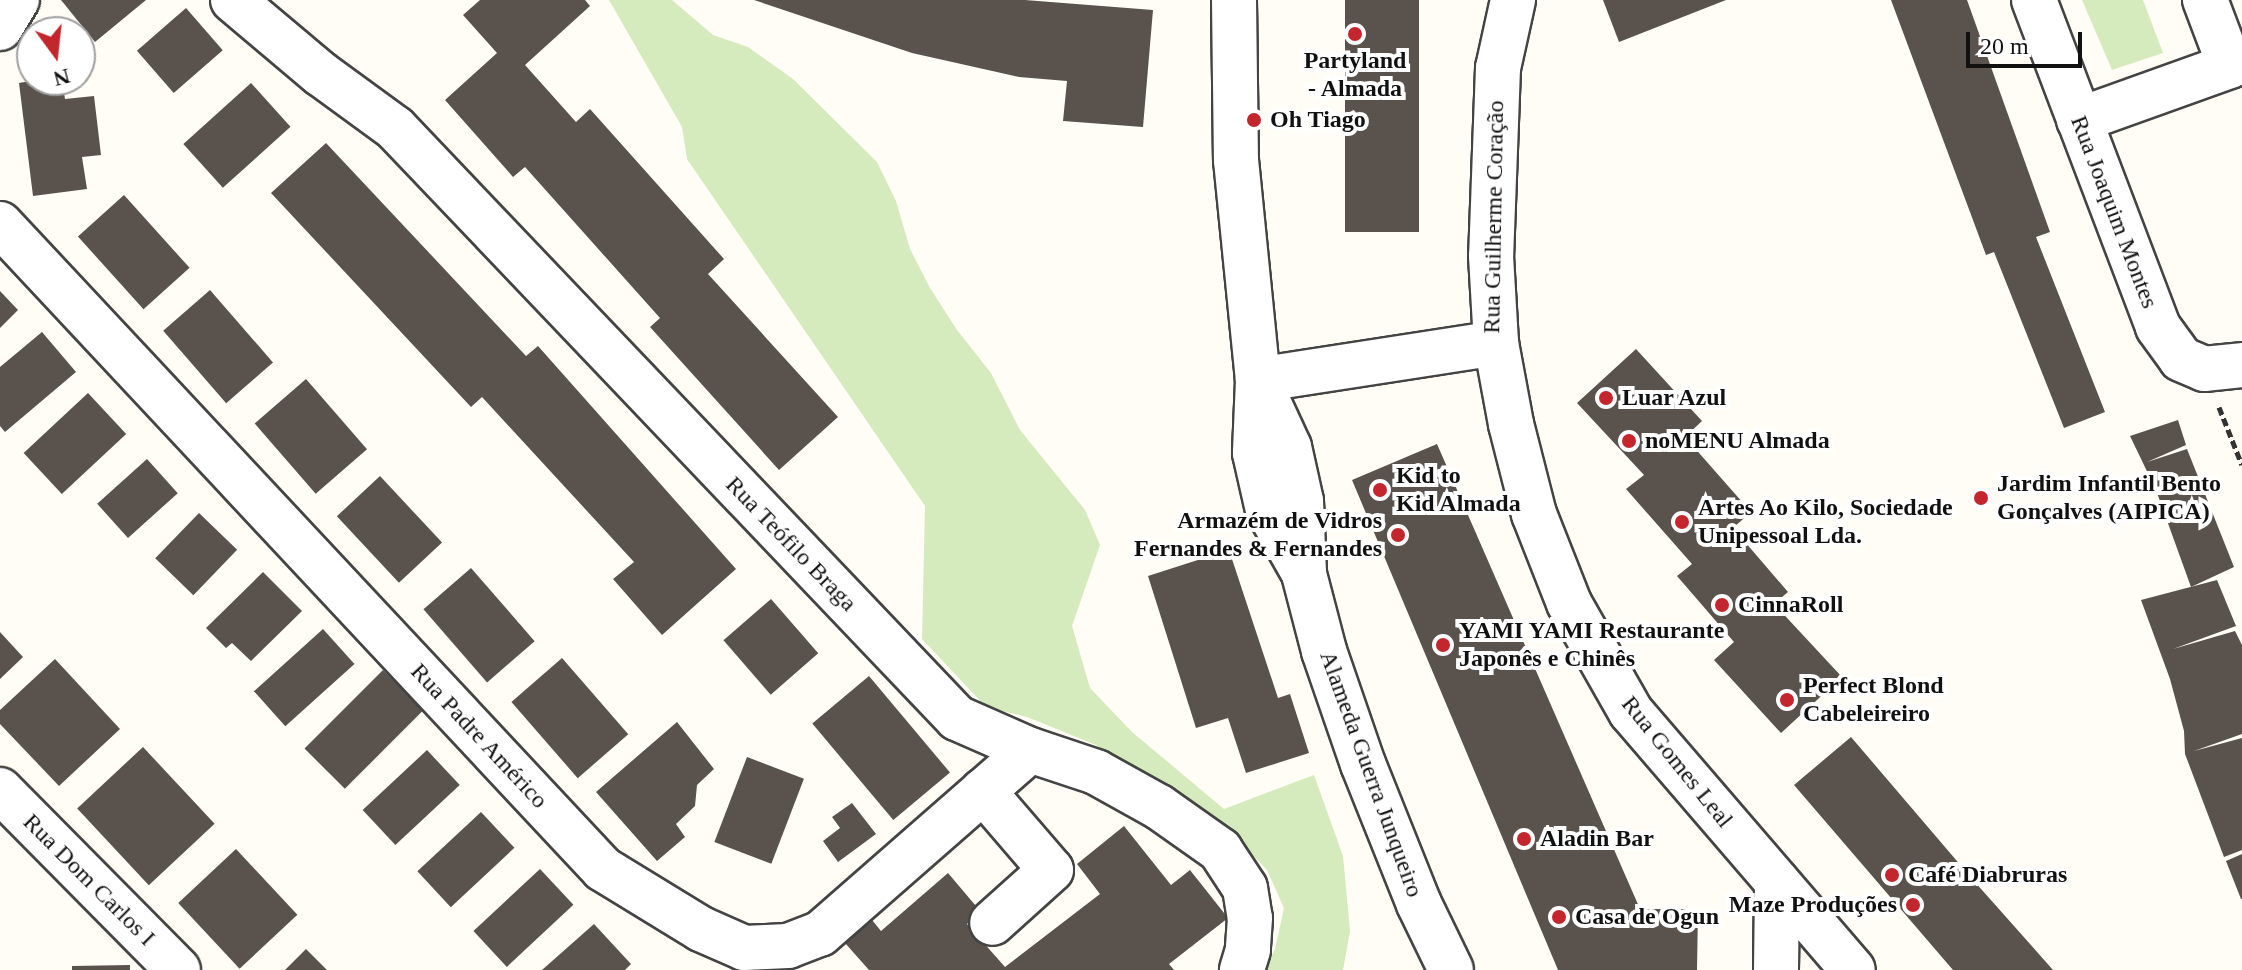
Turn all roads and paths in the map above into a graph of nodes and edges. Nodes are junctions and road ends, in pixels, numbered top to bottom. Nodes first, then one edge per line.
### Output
1 (17, 0) edge
2 (233, 0) edge
3 (1234, 0) edge
4 (1513, 0) edge
5 (2034, 0) edge
6 (2205, 0) edge
7 (0, 28) edge
8 (2079, 120) junction
9 (0, 224) edge
10 (1496, 343) junction
11 (2223, 367) edge
12 (1258, 380) junction
13 (2242, 465) edge
14 (1030, 750) junction
15 (0, 790) edge
16 (983, 791) junction
17 (1777, 882) junction
18 (992, 923) dead end
19 (178, 970) edge
20 (1242, 970) edge
21 (1451, 970) edge
22 (1776, 970) edge
23 (1853, 970) edge

1 - 7 street
2 - 14 street, Rua Teófilo Braga
3 - 12 street, Alameda Guerra Junqueiro
4 - 10 street, Rua Guilherme Coração
5 - 8 street, Rua Joaquim Montes
6 - 8 street
8 - 11 street, Rua Joaquim Montes
9 - 16 street, Rua Padre Américo
10 - 12 street, Rua Guilherme Coração
10 - 17 street, Rua Gomes Leal
11 - 13 path
12 - 21 street, Alameda Guerra Junqueiro
14 - 16 street, Rua Padre Américo
14 - 20 street, Rua Teófilo Braga
15 - 19 street, Rua Dom Carlos I
16 - 18 street
17 - 22 street
17 - 23 street, Rua Gomes Leal

